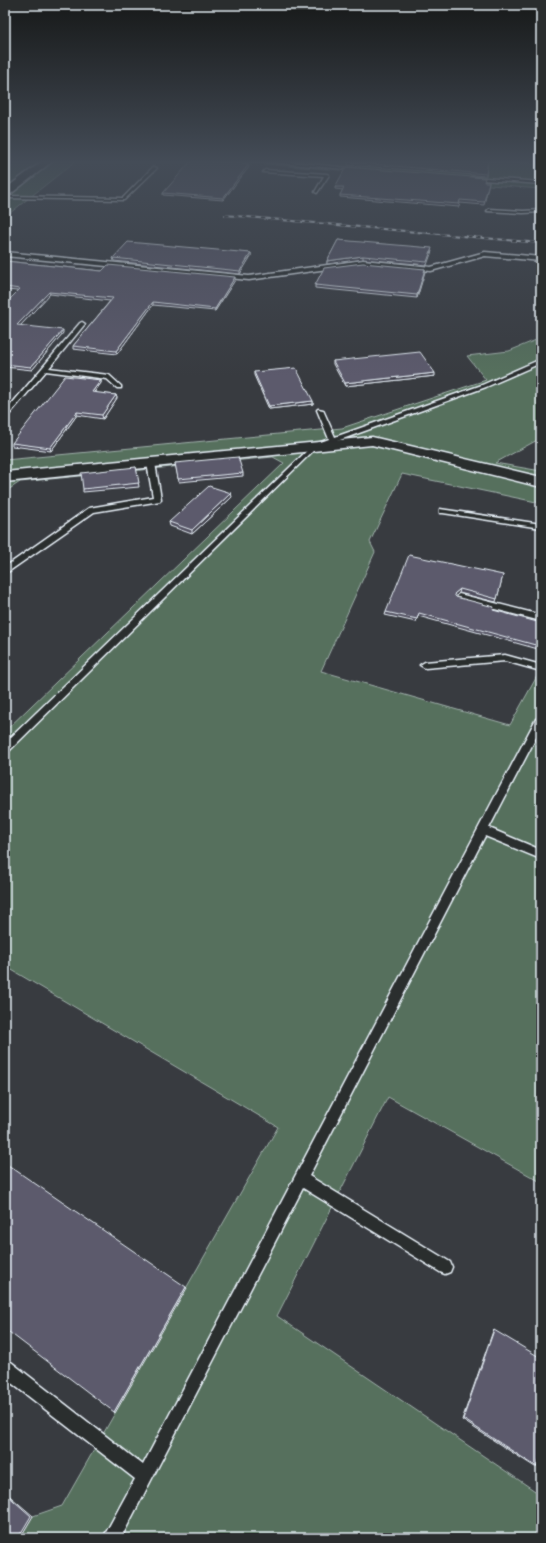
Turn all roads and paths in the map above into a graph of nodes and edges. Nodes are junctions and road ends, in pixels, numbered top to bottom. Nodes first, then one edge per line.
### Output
1 (5, 254) edge
2 (541, 259) edge
3 (82, 324) dead end
4 (541, 361) edge
5 (44, 369) junction
6 (119, 387) dead end
7 (320, 410) dead end
8 (5, 416) edge
9 (369, 435) junction
10 (334, 442) junction
11 (315, 446) junction
12 (151, 463) junction
13 (5, 477) edge
14 (541, 482) edge
15 (443, 511) dead end
16 (541, 526) edge
17 (5, 571) edge
18 (458, 596) edge
19 (541, 618) edge
20 (425, 664) dead end
21 (541, 668) edge
22 (541, 719) edge
23 (5, 749) edge
24 (483, 830) junction
25 (541, 855) edge
26 (301, 1179) junction
27 (445, 1267) dead end
28 (5, 1368) edge
29 (145, 1477) junction
30 (112, 1538) edge

1 - 2 lane
3 - 5 lane
4 - 9 lane
5 - 6 lane
5 - 8 lane
7 - 10 lane
9 - 10 street
9 - 14 street
10 - 11 street
11 - 12 street
11 - 23 lane
12 - 13 street
12 - 17 lane
15 - 16 lane
18 - 19 lane
20 - 21 lane
22 - 24 lane
24 - 25 lane
24 - 26 lane
26 - 27 lane
26 - 29 lane
28 - 29 lane
29 - 30 lane

